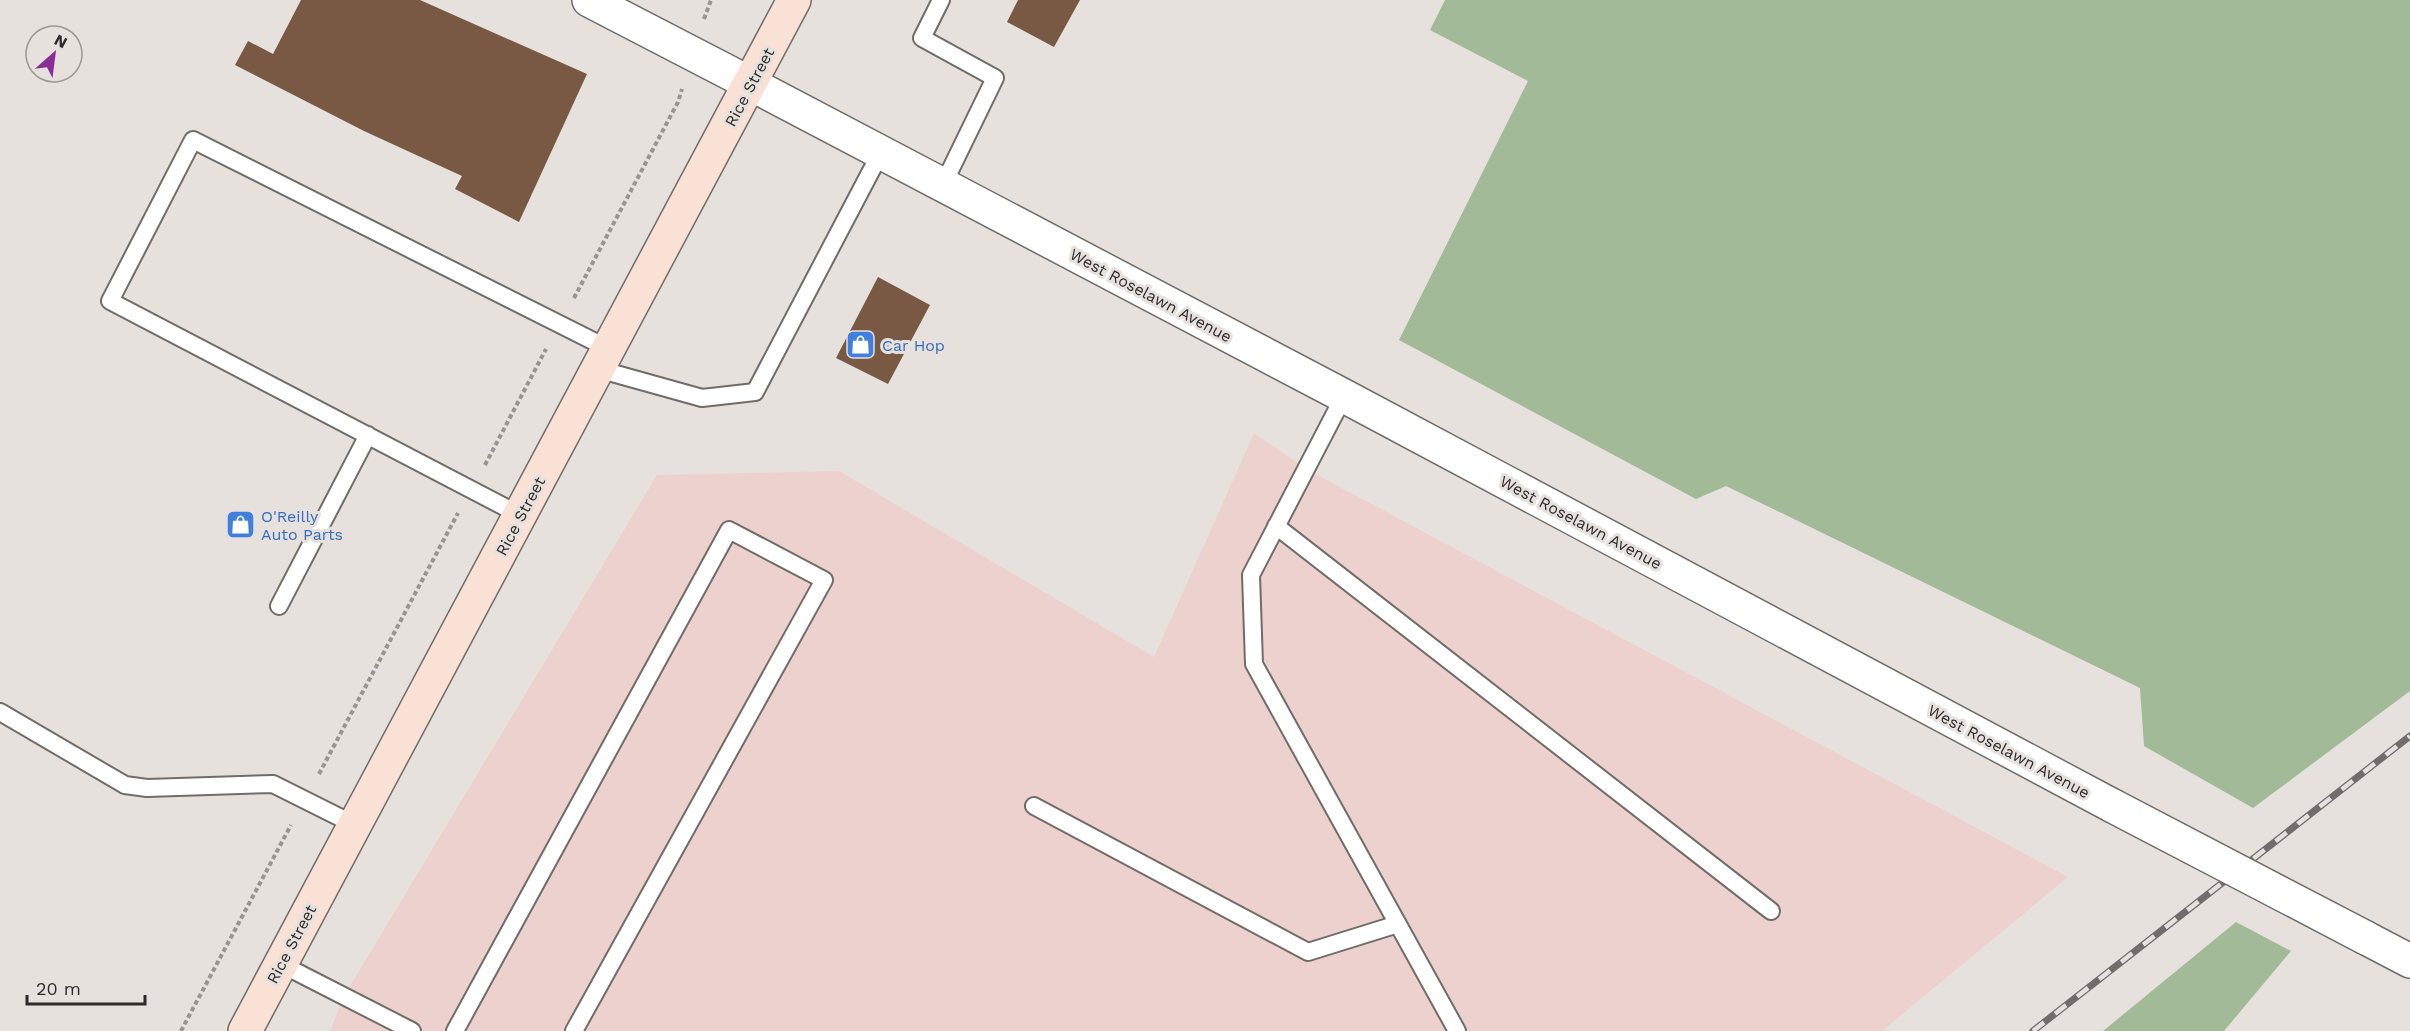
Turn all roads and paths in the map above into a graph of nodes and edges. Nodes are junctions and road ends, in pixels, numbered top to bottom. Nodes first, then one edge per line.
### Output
1 (589, 0) edge
2 (711, 0) edge
3 (794, 0) edge
4 (941, 0) edge
5 (692, 54) junction
6 (751, 84) junction
7 (881, 152) junction
8 (943, 185) junction
9 (560, 323) junction
10 (604, 359) junction
11 (1344, 396) junction
12 (368, 435) junction
13 (472, 489) junction
14 (520, 515) junction
15 (1276, 526) junction
16 (279, 606) dead end
17 (0, 712) edge
18 (305, 800) junction
19 (1034, 806) dead end
20 (355, 825) junction
21 (1771, 911) dead end
22 (1398, 924) junction
23 (2410, 961) edge
24 (281, 963) junction
25 (581, 1029) edge
26 (181, 1031) edge
27 (244, 1031) edge
28 (412, 1031) edge
29 (455, 1031) edge
30 (1457, 1031) edge

1 - 5 street, West Roselawn Avenue
2 - 5 path
3 - 6 main road, Rice Street
4 - 8 lane
5 - 6 street, West Roselawn Avenue
5 - 9 path
6 - 7 street, West Roselawn Avenue
6 - 10 main road, Rice Street
7 - 8 street, West Roselawn Avenue
7 - 10 lane
8 - 11 street, West Roselawn Avenue
9 - 10 lane
9 - 12 lane
9 - 13 path
10 - 14 main road, Rice Street
11 - 15 lane
11 - 23 street, West Roselawn Avenue, bridge
12 - 13 lane
12 - 16 lane
13 - 14 lane
13 - 18 path
14 - 20 main road, Rice Street
15 - 21 lane
15 - 22 lane
17 - 18 lane
18 - 20 lane
18 - 26 path
19 - 22 lane
20 - 24 main road, Rice Street
22 - 30 lane
24 - 27 main road, Rice Street
24 - 28 lane
25 - 29 lane

